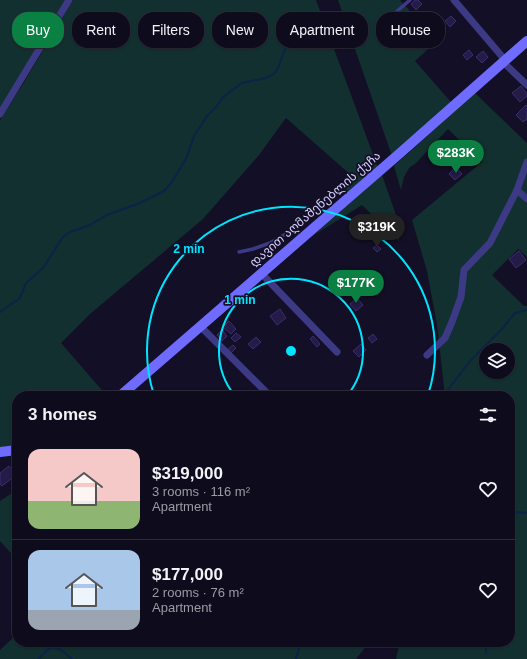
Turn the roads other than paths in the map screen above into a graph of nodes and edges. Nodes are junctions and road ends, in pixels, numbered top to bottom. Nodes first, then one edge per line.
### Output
1 (69, 0) edge
2 (410, 0) edge
3 (454, 0) edge
4 (395, 12) dead end
5 (527, 40) edge
6 (504, 61) junction
7 (527, 85) edge
8 (0, 114) edge
9 (527, 162) edge
10 (518, 190) junction
11 (527, 199) edge
12 (303, 236) junction
13 (239, 252) dead end
14 (261, 273) junction
15 (200, 326) junction
16 (337, 352) dead end
17 (426, 355) dead end
18 (126, 391) edge
19 (265, 391) edge
20 (12, 451) edge
21 (0, 452) edge

1 - 8 street
2 - 4 lane
3 - 6 street
5 - 6 street, დავით აღმაშენებლის ქუჩა
6 - 7 street
6 - 12 street, დავით აღმაშენებლის ქუჩა
9 - 10 street
10 - 11 street
10 - 17 street
12 - 13 lane
12 - 14 street, დავით აღმაშენებლის ქუჩა
14 - 15 street, დავით აღმაშენებლის ქუჩა
14 - 16 street
15 - 18 street, დავით აღმაშენებლის ქუჩა
15 - 19 street
20 - 21 street

